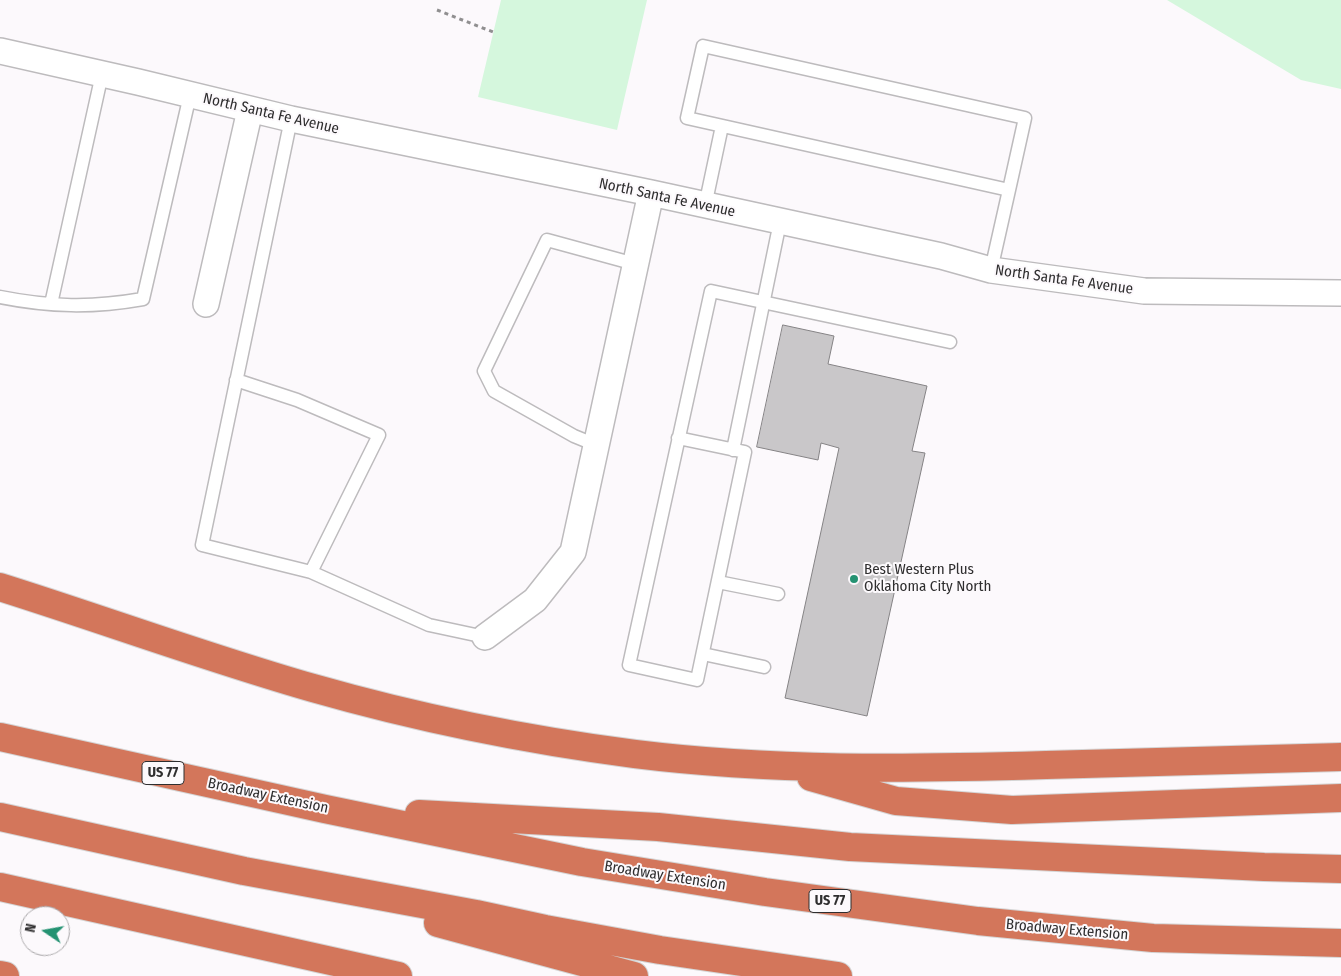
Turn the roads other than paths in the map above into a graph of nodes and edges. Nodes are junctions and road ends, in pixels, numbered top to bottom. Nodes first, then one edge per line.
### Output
1 (0, 51) edge
2 (102, 74) junction
3 (190, 95) junction
4 (250, 110) junction
5 (291, 119) junction
6 (722, 126) junction
7 (1009, 190) junction
8 (651, 194) junction
9 (705, 206) junction
10 (780, 222) junction
11 (635, 264) junction
12 (991, 270) junction
13 (1341, 293) edge
14 (0, 297) edge
15 (763, 302) junction
16 (51, 304) junction
17 (206, 304) dead end
18 (950, 342) dead end
19 (236, 380) junction
20 (678, 438) junction
21 (596, 445) junction
22 (733, 450) junction
23 (311, 572) junction
24 (718, 582) junction
25 (0, 587) edge
26 (778, 594) dead end
27 (485, 637) joint
28 (703, 654) junction
29 (764, 667) dead end
30 (0, 737) edge
31 (1341, 757) edge
32 (771, 766) junction
33 (1341, 798) edge
34 (325, 809) junction
35 (0, 817) edge
36 (1341, 869) edge
37 (244, 871) junction
38 (0, 887) edge
39 (1341, 942) edge
40 (0, 975) edge
41 (5, 976) edge
42 (398, 976) edge
43 (634, 976) edge
44 (838, 976) edge

1 - 2 street, North Santa Fe Avenue
2 - 3 street, North Santa Fe Avenue
2 - 16 lane
3 - 4 street, North Santa Fe Avenue
3 - 16 lane
4 - 5 street, North Santa Fe Avenue
4 - 17 street
5 - 8 street, North Santa Fe Avenue
5 - 19 lane
6 - 7 lane
6 - 7 lane
6 - 9 lane
7 - 12 lane
8 - 9 street, North Santa Fe Avenue
8 - 11 street
9 - 10 street, North Santa Fe Avenue
10 - 12 street, North Santa Fe Avenue
10 - 15 lane
11 - 21 street
11 - 21 lane
12 - 13 street, North Santa Fe Avenue
14 - 16 lane
15 - 18 lane
15 - 20 lane
15 - 22 lane
19 - 23 lane
19 - 23 lane
20 - 22 lane
20 - 28 lane
21 - 27 street
22 - 24 lane
23 - 27 lane
24 - 26 lane
24 - 28 lane
25 - 32 highway
28 - 29 lane
30 - 34 highway, Broadway Extension / US 77
31 - 32 highway
32 - 33 highway
34 - 36 highway
34 - 39 highway, Broadway Extension / US 77
35 - 37 highway
37 - 43 highway
37 - 44 highway
38 - 42 highway
40 - 41 highway

